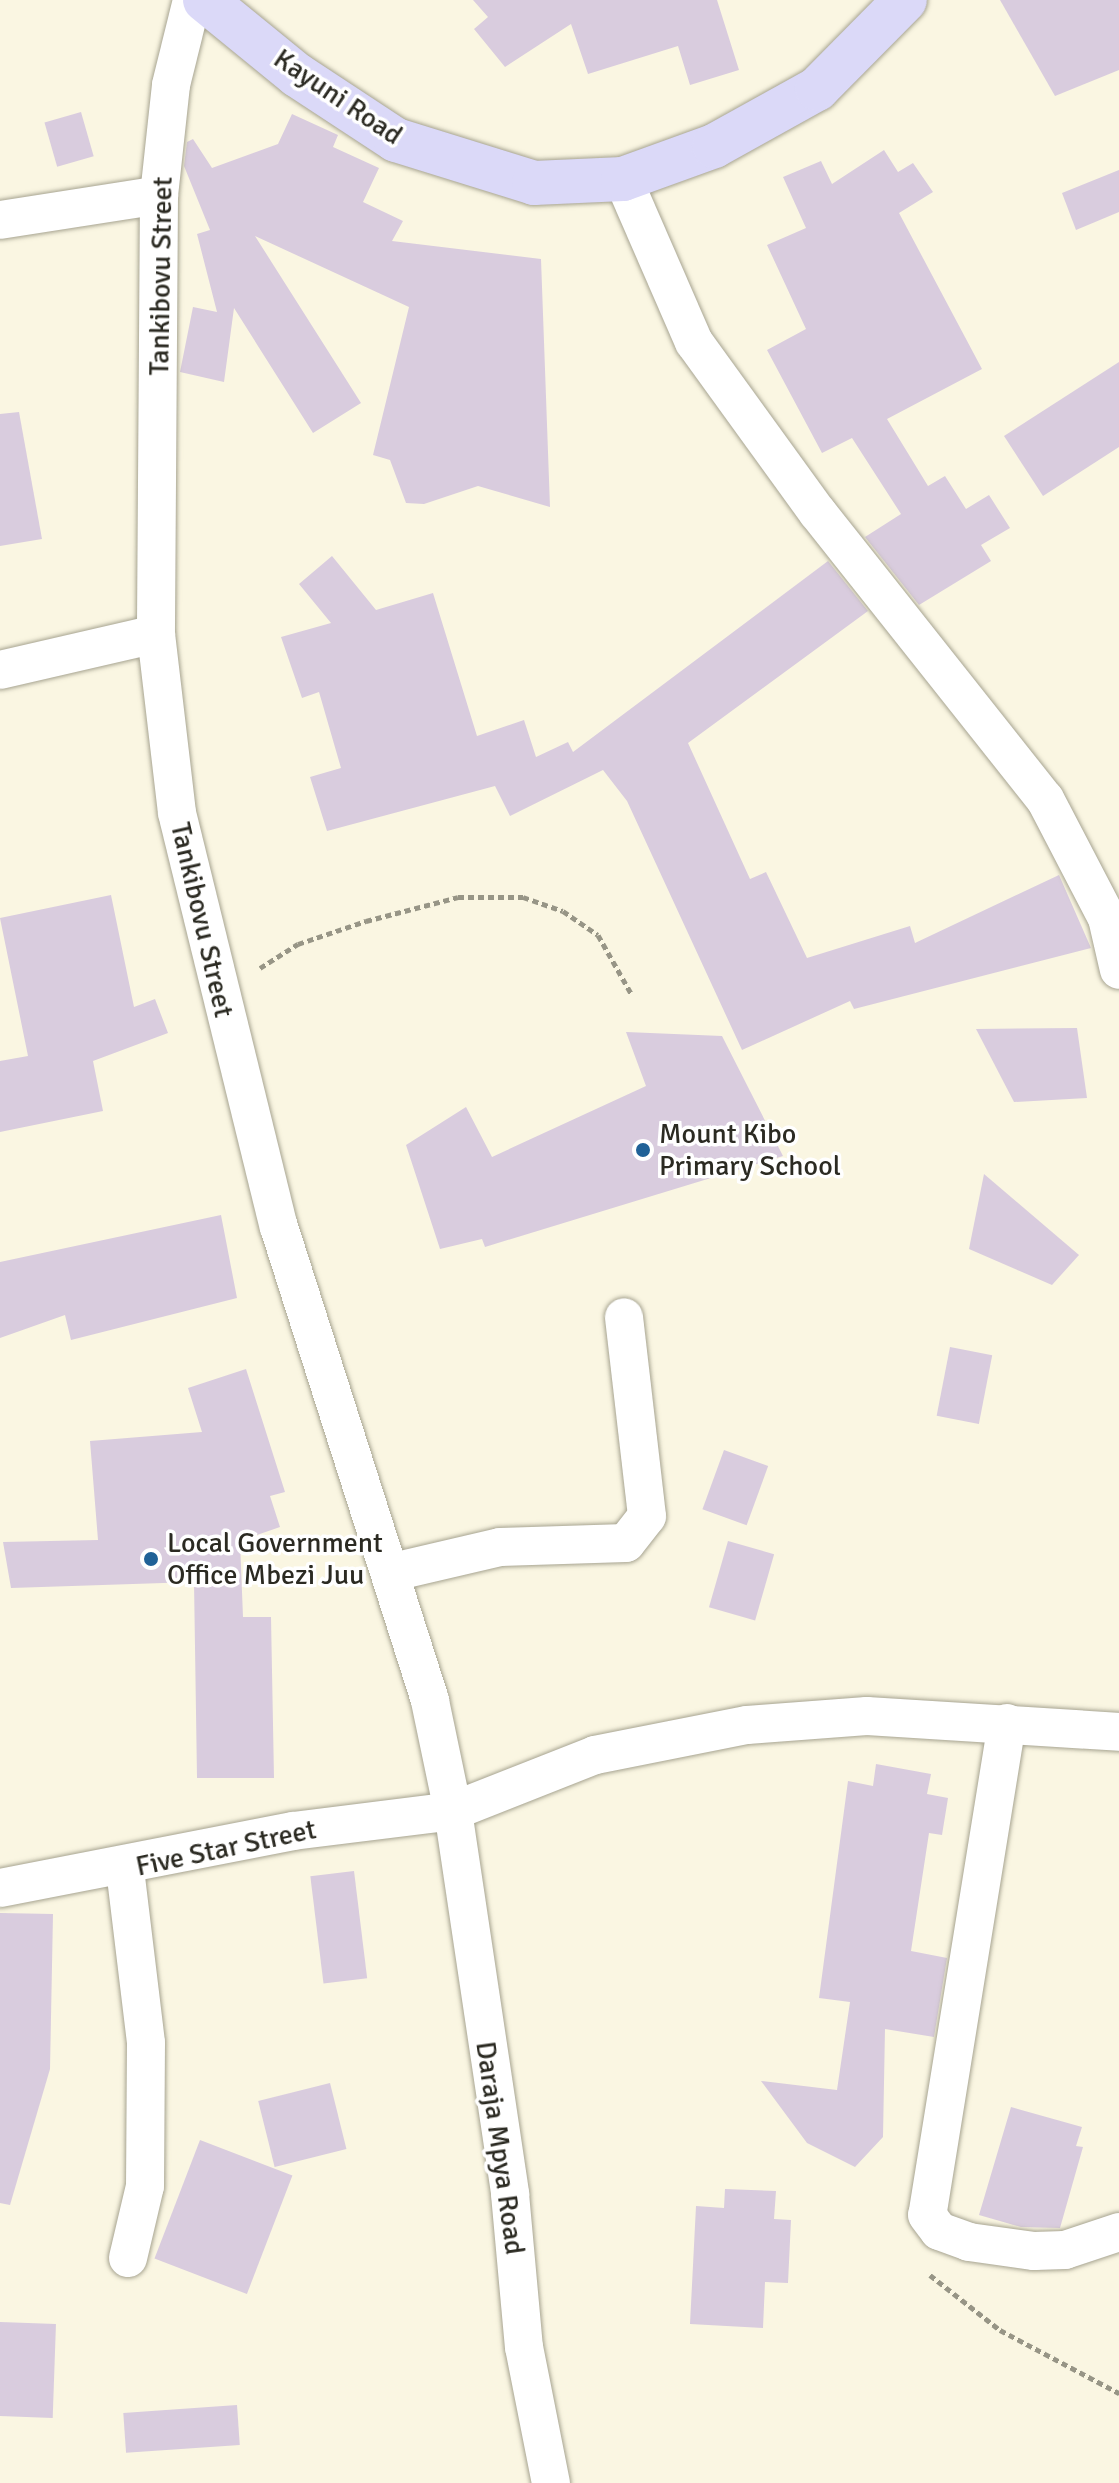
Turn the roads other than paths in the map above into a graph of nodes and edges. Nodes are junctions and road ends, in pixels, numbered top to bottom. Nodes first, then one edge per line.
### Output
1 (192, 0) edge
2 (205, 0) edge
3 (905, 0) edge
4 (623, 179) junction
5 (159, 195) junction
6 (0, 220) edge
7 (156, 634) junction
8 (0, 670) edge
9 (1119, 970) edge
10 (624, 1317) dead end
11 (393, 1572) junction
12 (1007, 1723) junction
13 (1119, 1732) edge
14 (453, 1811) junction
15 (125, 1869) junction
16 (0, 1888) edge
17 (1119, 2232) edge
18 (128, 2258) dead end
19 (551, 2483) edge

1 - 5 street, Tankibovu Street
2 - 4 street, Kayuni Road
3 - 4 street, Kayuni Road
4 - 9 street
5 - 6 street
5 - 7 street, Tankibovu Street
7 - 8 street
7 - 11 street, Tankibovu Street
10 - 11 street
11 - 14 street, Tankibovu Street
12 - 13 street, Five Star Street
12 - 14 street, Five Star Street
12 - 17 street
14 - 15 street, Five Star Street
14 - 19 street, Daraja Mpya Road
15 - 16 street, Five Star Street
15 - 18 street

